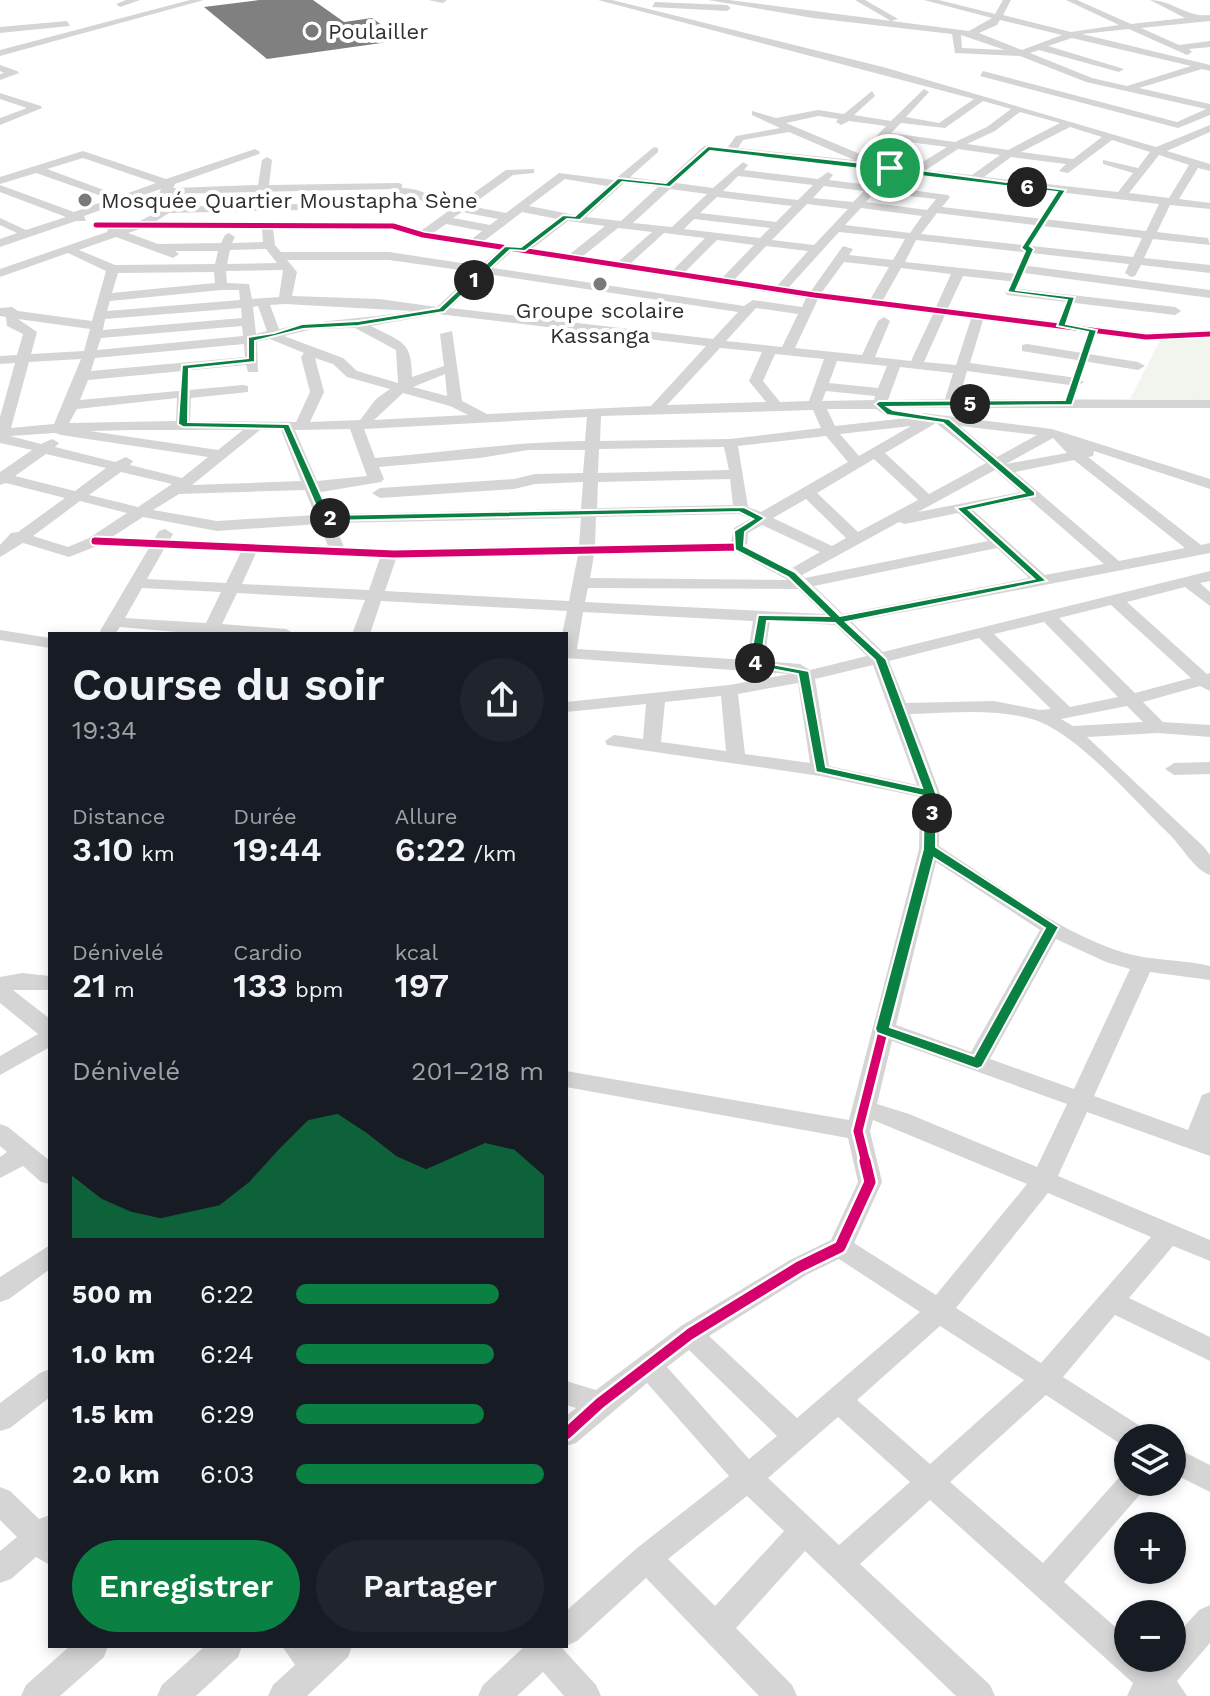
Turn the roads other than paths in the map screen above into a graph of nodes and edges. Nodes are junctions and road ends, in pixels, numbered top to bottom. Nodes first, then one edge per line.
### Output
1 (136, 0) edge
2 (200, 0) edge
3 (432, 0) edge
4 (443, 0) edge
5 (602, 0) edge
6 (712, 0) edge
7 (779, 0) edge
8 (859, 0) edge
9 (928, 0) edge
10 (1007, 0) edge
11 (1070, 0) edge
12 (1154, 0) edge
13 (724, 2) edge
14 (619, 5) junction
15 (652, 5) junction
16 (787, 12) junction
17 (146, 14) junction
18 (997, 16) junction
19 (1210, 18) edge
20 (1193, 19) junction
21 (1036, 24) junction
22 (910, 26) junction
23 (1132, 26) junction
24 (1210, 26) edge
25 (0, 30) edge
26 (971, 33) junction
27 (1074, 33) junction
28 (1021, 35) junction
29 (956, 36) junction
30 (988, 40) junction
31 (1056, 41) junction
32 (1210, 44) edge
33 (1040, 47) junction
34 (1176, 48) junction
35 (0, 53) edge
36 (1152, 54) junction
37 (1194, 54) junction
38 (1026, 55) junction
39 (1171, 58) junction
40 (1134, 63) junction
41 (1208, 64) edge
42 (0, 68) edge
43 (1056, 68) junction
44 (1119, 69) junction
45 (1184, 71) junction
46 (983, 74) junction
47 (0, 77) edge
48 (1085, 79) junction
49 (1016, 83) junction
50 (946, 88) junction
51 (1128, 88) junction
52 (924, 92) dead end
53 (1049, 92) junction
54 (872, 94) dead end
55 (0, 96) edge
56 (980, 98) junction
57 (1177, 99) junction
58 (799, 104) dead end
59 (1095, 104) junction
60 (826, 108) junction
61 (1016, 108) junction
62 (1084, 109) dead end
63 (1210, 109) edge
64 (756, 113) dead end
65 (1139, 115) junction
66 (846, 117) junction
67 (1067, 119) junction
68 (1127, 121) dead end
69 (0, 122) edge
70 (774, 122) junction
71 (896, 122) junction
72 (1210, 128) edge
73 (789, 129) junction
74 (995, 130) junction
75 (1109, 132) junction
76 (1195, 134) junction
77 (883, 135) junction
78 (823, 139) junction
79 (1210, 139) edge
80 (1033, 142) junction
81 (955, 146) junction
82 (654, 150) dead end
83 (979, 150) junction
84 (730, 151) junction
85 (1157, 151) junction
86 (255, 152) dead end
87 (1210, 152) edge
88 (754, 154) junction
89 (1008, 154) junction
90 (267, 160) dead end
91 (859, 161) junction
92 (235, 162) junction
93 (1072, 162) junction
94 (1107, 162) dead end
95 (1190, 162) junction
96 (838, 163) junction
97 (890, 168) junction
98 (1210, 168) edge
99 (36, 169) junction
100 (530, 171) dead end
101 (735, 172) junction
102 (915, 172) junction
103 (1141, 172) junction
104 (959, 178) junction
105 (973, 180) junction
106 (0, 181) edge
107 (618, 182) junction
108 (821, 183) junction
109 (399, 184) junction
110 (668, 185) junction
111 (167, 187) junction
112 (263, 188) junction
113 (92, 189) junction
114 (238, 189) junction
115 (871, 189) junction
116 (1049, 189) junction
117 (0, 191) edge
118 (714, 192) junction
119 (136, 195) junction
120 (1118, 195) junction
121 (944, 197) junction
122 (122, 200) junction
123 (803, 202) junction
124 (1169, 202) junction
125 (394, 205) junction
126 (856, 205) junction
127 (1052, 206) junction
128 (1210, 206) edge
129 (164, 207) junction
130 (1107, 207) dead end
131 (235, 208) junction
132 (519, 208) junction
133 (35, 209) junction
134 (458, 210) junction
135 (932, 212) junction
136 (989, 214) junction
137 (691, 215) junction
138 (74, 216) junction
139 (507, 217) junction
140 (571, 218) junction
141 (443, 220) junction
142 (0, 221) edge
143 (142, 224) junction
144 (619, 224) junction
145 (1096, 224) junction
146 (96, 225) junction
147 (267, 225) junction
148 (233, 226) junction
149 (393, 226) junction
150 (782, 226) junction
151 (491, 229) junction
152 (668, 231) junction
153 (117, 232) junction
154 (831, 233) junction
155 (18, 235) junction
156 (423, 235) junction
157 (1150, 235) junction
158 (913, 236) junction
159 (713, 237) junction
160 (1209, 240) edge
161 (0, 243) edge
162 (474, 243) junction
163 (763, 243) junction
164 (269, 245) junction
165 (154, 246) junction
166 (225, 247) junction
167 (508, 248) junction
168 (1028, 248) junction
169 (68, 249) junction
170 (817, 249) junction
171 (523, 250) junction
172 (173, 254) dead end
173 (1081, 255) junction
174 (574, 257) junction
175 (840, 258) junction
176 (283, 261) junction
177 (601, 261) junction
178 (1137, 262) junction
179 (897, 264) junction
180 (622, 265) junction
181 (107, 266) junction
182 (220, 268) junction
183 (1203, 269) edge
184 (484, 270) junction
185 (672, 272) junction
186 (958, 272) junction
187 (0, 273) edge
188 (1019, 274) junction
189 (727, 280) junction
190 (1126, 283) junction
191 (577, 284) junction
192 (221, 286) junction
193 (774, 288) junction
194 (1184, 291) junction
195 (1011, 292) junction
196 (1210, 294) edge
197 (648, 295) junction
198 (814, 295) junction
199 (103, 298) junction
200 (1072, 299) junction
201 (285, 300) junction
202 (255, 302) junction
203 (875, 303) junction
204 (750, 307) junction
205 (441, 310) junction
206 (805, 311) junction
207 (940, 311) junction
208 (1175, 311) junction
209 (978, 316) junction
210 (6, 318) edge
211 (999, 318) junction
212 (250, 321) junction
213 (884, 321) dead end
214 (1038, 323) junction
215 (358, 324) junction
216 (97, 325) junction
217 (1061, 326) junction
218 (1093, 330) junction
219 (447, 334) dead end
220 (1210, 334) edge
221 (275, 336) junction
222 (1162, 336) junction
223 (251, 339) junction
224 (716, 344) junction
225 (1027, 348) junction
226 (770, 350) junction
227 (316, 352) junction
228 (786, 352) junction
229 (89, 355) junction
230 (832, 357) junction
231 (1086, 358) junction
232 (25, 359) junction
233 (0, 360) edge
234 (867, 360) junction
235 (895, 363) junction
236 (916, 365) junction
237 (1138, 366) dead end
238 (185, 367) junction
239 (452, 368) junction
240 (961, 368) junction
241 (1016, 374) junction
242 (83, 376) junction
243 (1038, 377) junction
244 (1077, 382) junction
245 (401, 386) junction
246 (821, 386) junction
247 (243, 389) dead end
248 (184, 394) junction
249 (882, 398) junction
250 (455, 403) junction
251 (1027, 403) junction
252 (1069, 403) junction
253 (950, 404) junction
254 (1210, 404) edge
255 (73, 405) junction
256 (817, 405) junction
257 (776, 406) junction
258 (655, 410) junction
259 (594, 412) junction
260 (484, 418) junction
261 (940, 420) junction
262 (183, 424) junction
263 (359, 425) junction
264 (257, 426) junction
265 (293, 426) junction
266 (62, 430) junction
267 (830, 431) junction
268 (1, 434) edge
269 (1056, 434) junction
270 (730, 443) junction
271 (145, 445) junction
272 (594, 445) junction
273 (45, 448) junction
274 (1103, 450) junction
275 (875, 452) junction
276 (222, 455) junction
277 (1076, 455) junction
278 (857, 463) junction
279 (121, 465) junction
280 (1000, 466) junction
281 (1174, 473) junction
282 (737, 474) junction
283 (593, 477) junction
284 (1, 478) edge
285 (376, 479) junction
286 (1210, 484) edge
287 (180, 486) junction
288 (313, 486) junction
289 (807, 492) junction
290 (1032, 494) junction
291 (77, 496) junction
292 (1210, 499) edge
293 (927, 500) junction
294 (961, 508) junction
295 (741, 509) junction
296 (140, 512) junction
297 (590, 513) junction
298 (381, 515) junction
299 (326, 518) junction
300 (760, 518) junction
301 (173, 520) junction
302 (885, 523) junction
303 (10, 538) edge
304 (397, 539) junction
305 (856, 539) junction
306 (95, 541) junction
307 (159, 543) junction
308 (1000, 543) junction
309 (251, 547) junction
310 (739, 547) junction
311 (587, 549) junction
312 (1204, 549) edge
313 (338, 551) junction
314 (0, 552) edge
315 (833, 552) junction
316 (1108, 568) junction
317 (1210, 576) edge
318 (795, 579) junction
319 (1042, 581) junction
320 (1189, 582) junction
321 (136, 583) junction
322 (581, 583) junction
323 (230, 588) junction
324 (375, 595) junction
325 (1123, 598) junction
326 (1210, 601) edge
327 (576, 607) junction
328 (762, 617) junction
329 (1048, 617) junction
330 (838, 620) junction
331 (110, 628) edge
332 (210, 631) edge
333 (235, 632) edge
334 (362, 632) edge
335 (983, 633) junction
336 (0, 635) edge
337 (48, 643) edge
338 (568, 644) edge
339 (568, 653) edge
340 (880, 659) junction
341 (755, 665) junction
342 (806, 676) junction
343 (1208, 682) edge
344 (729, 690) junction
345 (656, 699) junction
346 (1131, 700) junction
347 (568, 707) edge
348 (898, 709) junction
349 (1068, 722) junction
350 (1158, 727) junction
351 (1210, 731) edge
352 (614, 741) dead end
353 (651, 747) junction
354 (736, 759) junction
355 (1210, 768) edge
356 (1174, 769) dead end
357 (820, 770) junction
358 (930, 793) junction
359 (929, 849) junction
360 (1210, 869) edge
361 (1052, 927) junction
362 (1142, 966) junction
363 (1210, 973) edge
364 (48, 983) edge
365 (0, 988) edge
366 (882, 1029) junction
367 (48, 1032) edge
368 (48, 1035) edge
369 (977, 1063) junction
370 (0, 1067) edge
371 (568, 1079) edge
372 (1079, 1099) junction
373 (1210, 1101) edge
374 (861, 1120) junction
375 (0, 1133) edge
376 (1202, 1144) edge
377 (24, 1153) junction
378 (0, 1169) edge
379 (48, 1173) edge
380 (1043, 1181) junction
381 (1169, 1234) junction
382 (840, 1247) junction
383 (1210, 1251) edge
384 (48, 1256) edge
385 (0, 1291) edge
386 (1110, 1301) junction
387 (938, 1312) junction
388 (690, 1334) junction
389 (1210, 1350) edge
390 (649, 1366) junction
391 (1043, 1380) junction
392 (48, 1383) edge
393 (568, 1394) edge
394 (838, 1400) junction
395 (600, 1403) junction
396 (0, 1419) edge
397 (1114, 1425) edge
398 (568, 1432) edge
399 (796, 1436) junction
400 (1186, 1466) edge
401 (748, 1478) junction
402 (1210, 1479) edge
403 (932, 1483) junction
404 (1121, 1496) edge
405 (0, 1500) edge
406 (803, 1532) junction
407 (46, 1539) edge
408 (647, 1558) junction
409 (839, 1564) junction
410 (0, 1569) edge
411 (1043, 1584) junction
412 (1210, 1620) edge
413 (568, 1627) edge
414 (716, 1627) junction
415 (91, 1648) edge
416 (225, 1648) edge
417 (545, 1648) edge
418 (553, 1648) edge
419 (317, 1652) edge
420 (1157, 1692) edge
421 (182, 1693) edge
422 (975, 1695) edge
423 (37, 1696) edge
424 (284, 1696) edge
425 (494, 1696) edge
426 (585, 1696) edge
427 (781, 1696) edge

1 - 17 street
2 - 17 street
3 - 4 street
5 - 14 street
6 - 13 street
7 - 13 street
8 - 22 street
9 - 18 street
10 - 18 street
11 - 23 street
12 - 20 street
13 - 15 street
13 - 16 street
14 - 15 street
14 - 50 street
15 - 16 street
16 - 22 street
17 - 25 street
17 - 35 street
18 - 21 street
18 - 26 street
19 - 20 street
20 - 23 street
20 - 24 street
21 - 27 street
21 - 28 street
22 - 29 street
23 - 27 street
23 - 34 street
26 - 29 street
26 - 30 street
27 - 31 street
27 - 36 street
28 - 30 street
28 - 31 street
29 - 30 street
29 - 38 street
30 - 38 street
31 - 33 street
31 - 40 street
32 - 34 street
33 - 38 street
33 - 44 street
34 - 37 street
36 - 39 street
36 - 40 street
37 - 39 street
37 - 41 street
38 - 43 street
38 - 46 street
39 - 41 street
40 - 44 street
40 - 45 street
41 - 45 street
42 - 47 street
43 - 48 street
43 - 49 street
44 - 48 street
45 - 51 street
46 - 49 street
46 - 50 street
48 - 51 street
48 - 53 street
49 - 53 street
49 - 56 street
50 - 56 street
51 - 57 street
51 - 59 street
52 - 71 street
53 - 59 street
53 - 61 street
54 - 66 street
55 - 69 street
56 - 61 street
56 - 71 street
57 - 63 street
57 - 65 street
58 - 60 street
59 - 62 street
59 - 65 street
60 - 66 street
60 - 70 street
61 - 67 street
61 - 74 street
63 - 65 street
64 - 70 street
65 - 68 street
66 - 71 street
66 - 78 street
67 - 75 street
67 - 80 street
70 - 73 street
71 - 77 street
72 - 76 street
73 - 78 street
73 - 84 street
74 - 80 street
74 - 81 street
74 - 83 street
75 - 85 street
75 - 93 street
76 - 79 street
76 - 85 street
77 - 81 street
77 - 91 street
78 - 91 street
80 - 89 street
81 - 83 street
81 - 102 street
82 - 107 street
83 - 89 street
84 - 88 street
84 - 110 street
85 - 95 street
85 - 103 street
86 - 92 street
87 - 95 street
88 - 96 street
88 - 101 street
89 - 93 street
89 - 105 street
90 - 112 street
91 - 96 street
91 - 97 street
92 - 111 street
92 - 114 street
93 - 116 street
94 - 103 street
95 - 98 street
95 - 124 street
96 - 108 street
97 - 102 street
97 - 115 street
99 - 106 street
99 - 111 street
99 - 113 street
100 - 134 street
101 - 108 street
101 - 118 street
102 - 104 street
103 - 120 street
104 - 105 street
104 - 121 street
105 - 136 street
107 - 110 street
107 - 132 street
107 - 140 street
108 - 115 street
108 - 123 street
109 - 112 street
109 - 125 street
109 - 134 street
110 - 118 street
110 - 144 street
111 - 114 street
111 - 119 street
111 - 129 street
112 - 114 street
113 - 122 street
113 - 133 street
114 - 131 street
115 - 121 street
115 - 126 street
116 - 127 street
116 - 136 street
117 - 133 street
118 - 123 street
118 - 137 street
119 - 122 street
119 - 129 street
120 - 124 street
120 - 127 street
120 - 130 street
121 - 135 street
122 - 138 street
123 - 126 street
123 - 150 street
124 - 128 street
124 - 157 street
125 - 131 street
125 - 149 street
126 - 135 street
126 - 154 street
127 - 136 street
127 - 145 street
127 - 168 street
129 - 131 street
129 - 143 street
132 - 139 street
132 - 140 street
133 - 138 street
133 - 155 street
134 - 139 street
134 - 141 street
135 - 136 street
135 - 158 street
136 - 158 street
136 - 168 street
137 - 150 street
137 - 152 street
138 - 146 street
138 - 155 street
139 - 151 street
140 - 144 street
140 - 171 street
141 - 151 street
141 - 156 street
142 - 155 street
143 - 146 street
143 - 148 street
143 - 153 street
144 - 152 street
144 - 174 street
145 - 157 street
145 - 173 street
146 - 153 street
147 - 148 street
147 - 149 street
147 - 164 street
148 - 166 street
149 - 156 street
150 - 163 street
151 - 162 street
152 - 159 street
152 - 180 street
153 - 165 street
153 - 169 street
154 - 158 street
154 - 170 street
154 - 175 street
155 - 161 street
156 - 162 street
157 - 160 street
157 - 178 street
158 - 179 street
159 - 163 street
159 - 185 street
160 - 183 street
162 - 167 street
163 - 170 street
163 - 189 street
164 - 166 street
164 - 176 street
165 - 166 street
165 - 172 street
165 - 181 street
166 - 182 street
167 - 171 street
167 - 184 street
168 - 173 street
168 - 188 street
169 - 181 street
169 - 187 street
170 - 193 street
171 - 174 street
173 - 178 street
174 - 177 street
175 - 179 street
175 - 198 street
176 - 182 street
176 - 184 street
176 - 201 street
177 - 180 street
177 - 191 street
178 - 183 street
178 - 190 street
179 - 186 street
179 - 203 street
180 - 185 street
181 - 182 street
181 - 199 street
182 - 192 street
183 - 194 street
184 - 191 street
184 - 205 street
185 - 189 street
185 - 197 street
186 - 188 street
186 - 207 street
188 - 190 street
188 - 195 street
189 - 193 street
190 - 194 street
191 - 197 street
192 - 199 street
192 - 202 street
193 - 198 street
193 - 204 street
194 - 196 street
194 - 208 street
195 - 200 street
195 - 211 street
197 - 204 street
198 - 203 street
198 - 206 street
199 - 216 street
200 - 208 street
200 - 217 street
201 - 202 street
201 - 205 street
201 - 215 street
202 - 212 street
202 - 216 street
202 - 221 street
203 - 207 street
204 - 206 street
204 - 224 street
205 - 215 street
205 - 224 street
206 - 228 street
207 - 209 street
207 - 236 street
208 - 222 street
209 - 211 street
209 - 240 street
210 - 216 street
210 - 232 street
211 - 214 street
212 - 216 street
212 - 223 street
213 - 234 street
214 - 217 street
214 - 225 street
215 - 221 street
215 - 245 street
216 - 229 street
217 - 218 street
218 - 222 street
218 - 231 street
219 - 239 street
220 - 222 street
221 - 223 street
221 - 227 street
223 - 229 street
223 - 238 street
224 - 226 street
224 - 258 street
225 - 231 street
225 - 241 street
226 - 228 street
226 - 257 street
227 - 245 street
227 - 265 street
228 - 230 street
229 - 232 street
229 - 242 street
230 - 234 street
230 - 246 street
231 - 237 street
231 - 244 street
232 - 233 street
232 - 268 street
234 - 235 street
235 - 236 street
235 - 249 street
236 - 240 street
238 - 242 street
238 - 248 street
239 - 245 street
239 - 250 street
240 - 241 street
240 - 253 street
241 - 243 street
242 - 255 street
243 - 244 street
243 - 251 street
244 - 252 street
245 - 250 street
245 - 263 street
246 - 249 street
246 - 256 street
247 - 248 street
248 - 255 street
248 - 262 street
249 - 253 street
249 - 256 street
249 - 261 street
250 - 260 street
251 - 252 street
251 - 253 street
252 - 254 street
255 - 266 street
256 - 257 street
256 - 267 street
257 - 258 street
258 - 259 street
259 - 260 street
259 - 272 street
260 - 263 street
261 - 267 street
261 - 269 street
261 - 275 street
261 - 280 street
262 - 264 street
262 - 266 street
263 - 265 street
263 - 285 street
264 - 265 street
264 - 276 street
265 - 288 street
266 - 268 street
266 - 271 street
266 - 273 street
267 - 270 street
267 - 278 street
268 - 273 street
269 - 274 street
269 - 277 street
269 - 280 street
270 - 272 street
270 - 282 street
271 - 276 street
271 - 279 street
272 - 283 street
272 - 285 street
273 - 279 street
273 - 284 street
274 - 277 street
274 - 281 street
275 - 278 street
275 - 293 street
276 - 287 street
277 - 280 street
277 - 312 street
278 - 289 street
279 - 287 street
279 - 291 street
280 - 290 street
280 - 293 street
281 - 286 street
281 - 292 street
282 - 283 street
282 - 295 street
283 - 285 street
283 - 297 street
284 - 291 street
285 - 288 street
285 - 298 street
287 - 288 street
287 - 296 street
288 - 299 street
289 - 300 street
289 - 305 street
290 - 294 street
290 - 316 street
291 - 296 street
291 - 303 street
293 - 302 street
294 - 302 street
294 - 308 street
295 - 297 street
295 - 300 street
296 - 301 street
296 - 306 street
297 - 304 street
297 - 311 street
298 - 299 street
298 - 304 street
299 - 301 street
299 - 313 street
300 - 310 street
300 - 315 street
301 - 307 street
302 - 305 street
303 - 306 street
303 - 314 street
304 - 311 street
304 - 313 street
304 - 324 street
305 - 315 street
306 - 307 street
307 - 309 street
307 - 321 street
308 - 318 street
308 - 319 street
309 - 313 street
309 - 323 street
310 - 311 street
310 - 318 street
311 - 322 street
312 - 316 street
315 - 318 street
316 - 319 street
316 - 325 street
317 - 320 street
318 - 322 street
318 - 330 street
319 - 330 street
320 - 325 street
320 - 326 street
321 - 323 street
321 - 331 street
322 - 327 street
323 - 324 street
323 - 332 street
324 - 327 street
324 - 334 street
325 - 329 street
325 - 343 street
327 - 328 street
327 - 338 street
328 - 330 street
328 - 341 street
329 - 335 street
329 - 346 street
330 - 340 street
331 - 332 street
332 - 333 street
335 - 340 street
335 - 349 street
336 - 337 street
339 - 341 street
340 - 342 street
340 - 348 street
341 - 342 street
342 - 344 street
342 - 357 street
343 - 346 street
344 - 345 street
344 - 354 street
345 - 347 street
345 - 353 street
346 - 349 street
346 - 350 street
348 - 349 street
348 - 358 street
349 - 350 street
349 - 360 street
350 - 351 street
352 - 353 street
353 - 354 street
354 - 357 street
355 - 356 street
357 - 358 street
358 - 359 street
359 - 361 street
359 - 366 street
361 - 362 street
361 - 369 street
362 - 363 street
362 - 372 street
364 - 365 street
365 - 367 street
366 - 369 street
366 - 374 street
368 - 370 street
369 - 372 street
371 - 374 street
372 - 376 street
372 - 380 street
373 - 376 street
374 - 380 street
374 - 382 street
375 - 377 street
377 - 378 street
377 - 379 street
380 - 381 street
380 - 387 street
381 - 383 street
381 - 386 street
382 - 387 street
382 - 388 street
384 - 385 street
386 - 389 street
386 - 391 street
387 - 391 street
387 - 394 street
388 - 390 street
388 - 399 street
390 - 395 street
390 - 401 street
391 - 397 street
391 - 403 street
392 - 396 street
393 - 395 street
394 - 399 street
394 - 403 street
395 - 398 street
399 - 401 street
400 - 402 street
401 - 406 street
401 - 408 street
403 - 409 street
403 - 411 street
404 - 411 street
405 - 407 street
406 - 409 street
406 - 414 street
407 - 410 street
408 - 413 street
408 - 414 street
409 - 422 street
411 - 420 street
412 - 420 street
414 - 427 street
415 - 423 street
416 - 421 street
417 - 425 street
418 - 426 street
419 - 424 street

